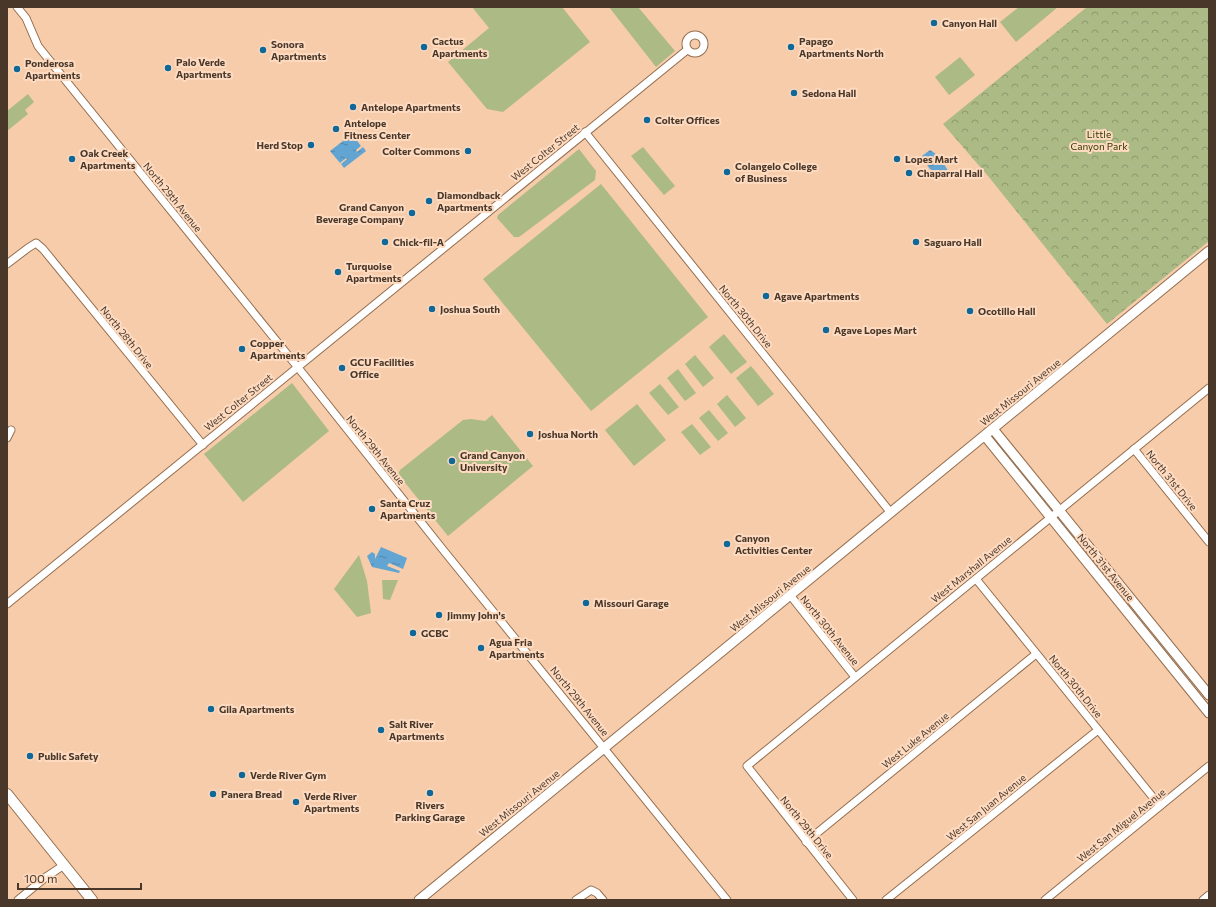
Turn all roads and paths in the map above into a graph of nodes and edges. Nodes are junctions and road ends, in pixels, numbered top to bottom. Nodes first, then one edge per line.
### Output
1 (17, 7) edge
2 (687, 50) dead end
3 (586, 132) junction
4 (1209, 251) edge
5 (7, 264) edge
6 (298, 367) junction
7 (1209, 388) edge
8 (993, 429) junction
9 (11, 430) dead end
10 (985, 436) junction
11 (7, 438) edge
12 (203, 444) junction
13 (1134, 449) junction
14 (1060, 510) junction
15 (891, 513) junction
16 (1051, 517) junction
17 (1209, 542) edge
18 (976, 579) junction
19 (790, 595) junction
20 (7, 604) edge
21 (1156, 630) junction
22 (1148, 636) junction
23 (1036, 654) junction
24 (855, 677) junction
25 (1209, 695) edge
26 (1209, 713) edge
27 (1098, 730) junction
28 (604, 747) junction
29 (747, 766) joint
30 (1209, 766) edge
31 (7, 794) edge
32 (1160, 806) junction
33 (806, 842) junction
34 (64, 865) junction
35 (1209, 895) edge
36 (18, 900) edge
37 (92, 900) edge
38 (418, 900) edge
39 (576, 900) edge
40 (603, 900) edge
41 (727, 900) edge
42 (853, 900) edge
43 (886, 900) edge
44 (1045, 900) edge
45 (1203, 900) edge

1 - 6 street, North 29th Avenue
2 - 3 street, West Colter Street
3 - 6 street, West Colter Street
3 - 15 street, North 30th Drive
4 - 8 street, West Missouri Avenue
5 - 12 street, North 28th Drive
6 - 12 street, West Colter Street
6 - 28 street, North 29th Avenue
7 - 13 street, West Marshall Avenue
8 - 10 street, West Missouri Avenue
8 - 14 street, North 31st Avenue
9 - 11 street
10 - 15 street, West Missouri Avenue
10 - 16 street, North 31st Avenue
12 - 20 street, West Colter Street
13 - 14 street, West Marshall Avenue
13 - 17 street, North 31st Drive
14 - 16 street, West Marshall Avenue
14 - 21 street, North 31st Avenue
15 - 19 street, West Missouri Avenue
16 - 18 street, West Marshall Avenue
16 - 22 street, North 31st Avenue
18 - 23 street, North 30th Drive
18 - 24 street, West Marshall Avenue
19 - 24 street, North 30th Avenue
19 - 28 street, West Missouri Avenue
21 - 22 street
21 - 25 street, North 31st Avenue
22 - 26 street, North 31st Avenue
23 - 27 street, North 30th Drive
23 - 33 street, West Luke Avenue
24 - 29 street, West Marshall Avenue
27 - 32 street, North 30th Drive
27 - 43 street, West San Juan Avenue
28 - 38 street, West Missouri Avenue
28 - 41 street, North 29th Avenue
29 - 33 street, North 29th Drive
30 - 32 street, West San Miguel Avenue
31 - 34 main road
32 - 44 street, West San Miguel Avenue
33 - 42 street, North 29th Drive
34 - 36 street
34 - 37 main road
35 - 45 street
39 - 40 street

